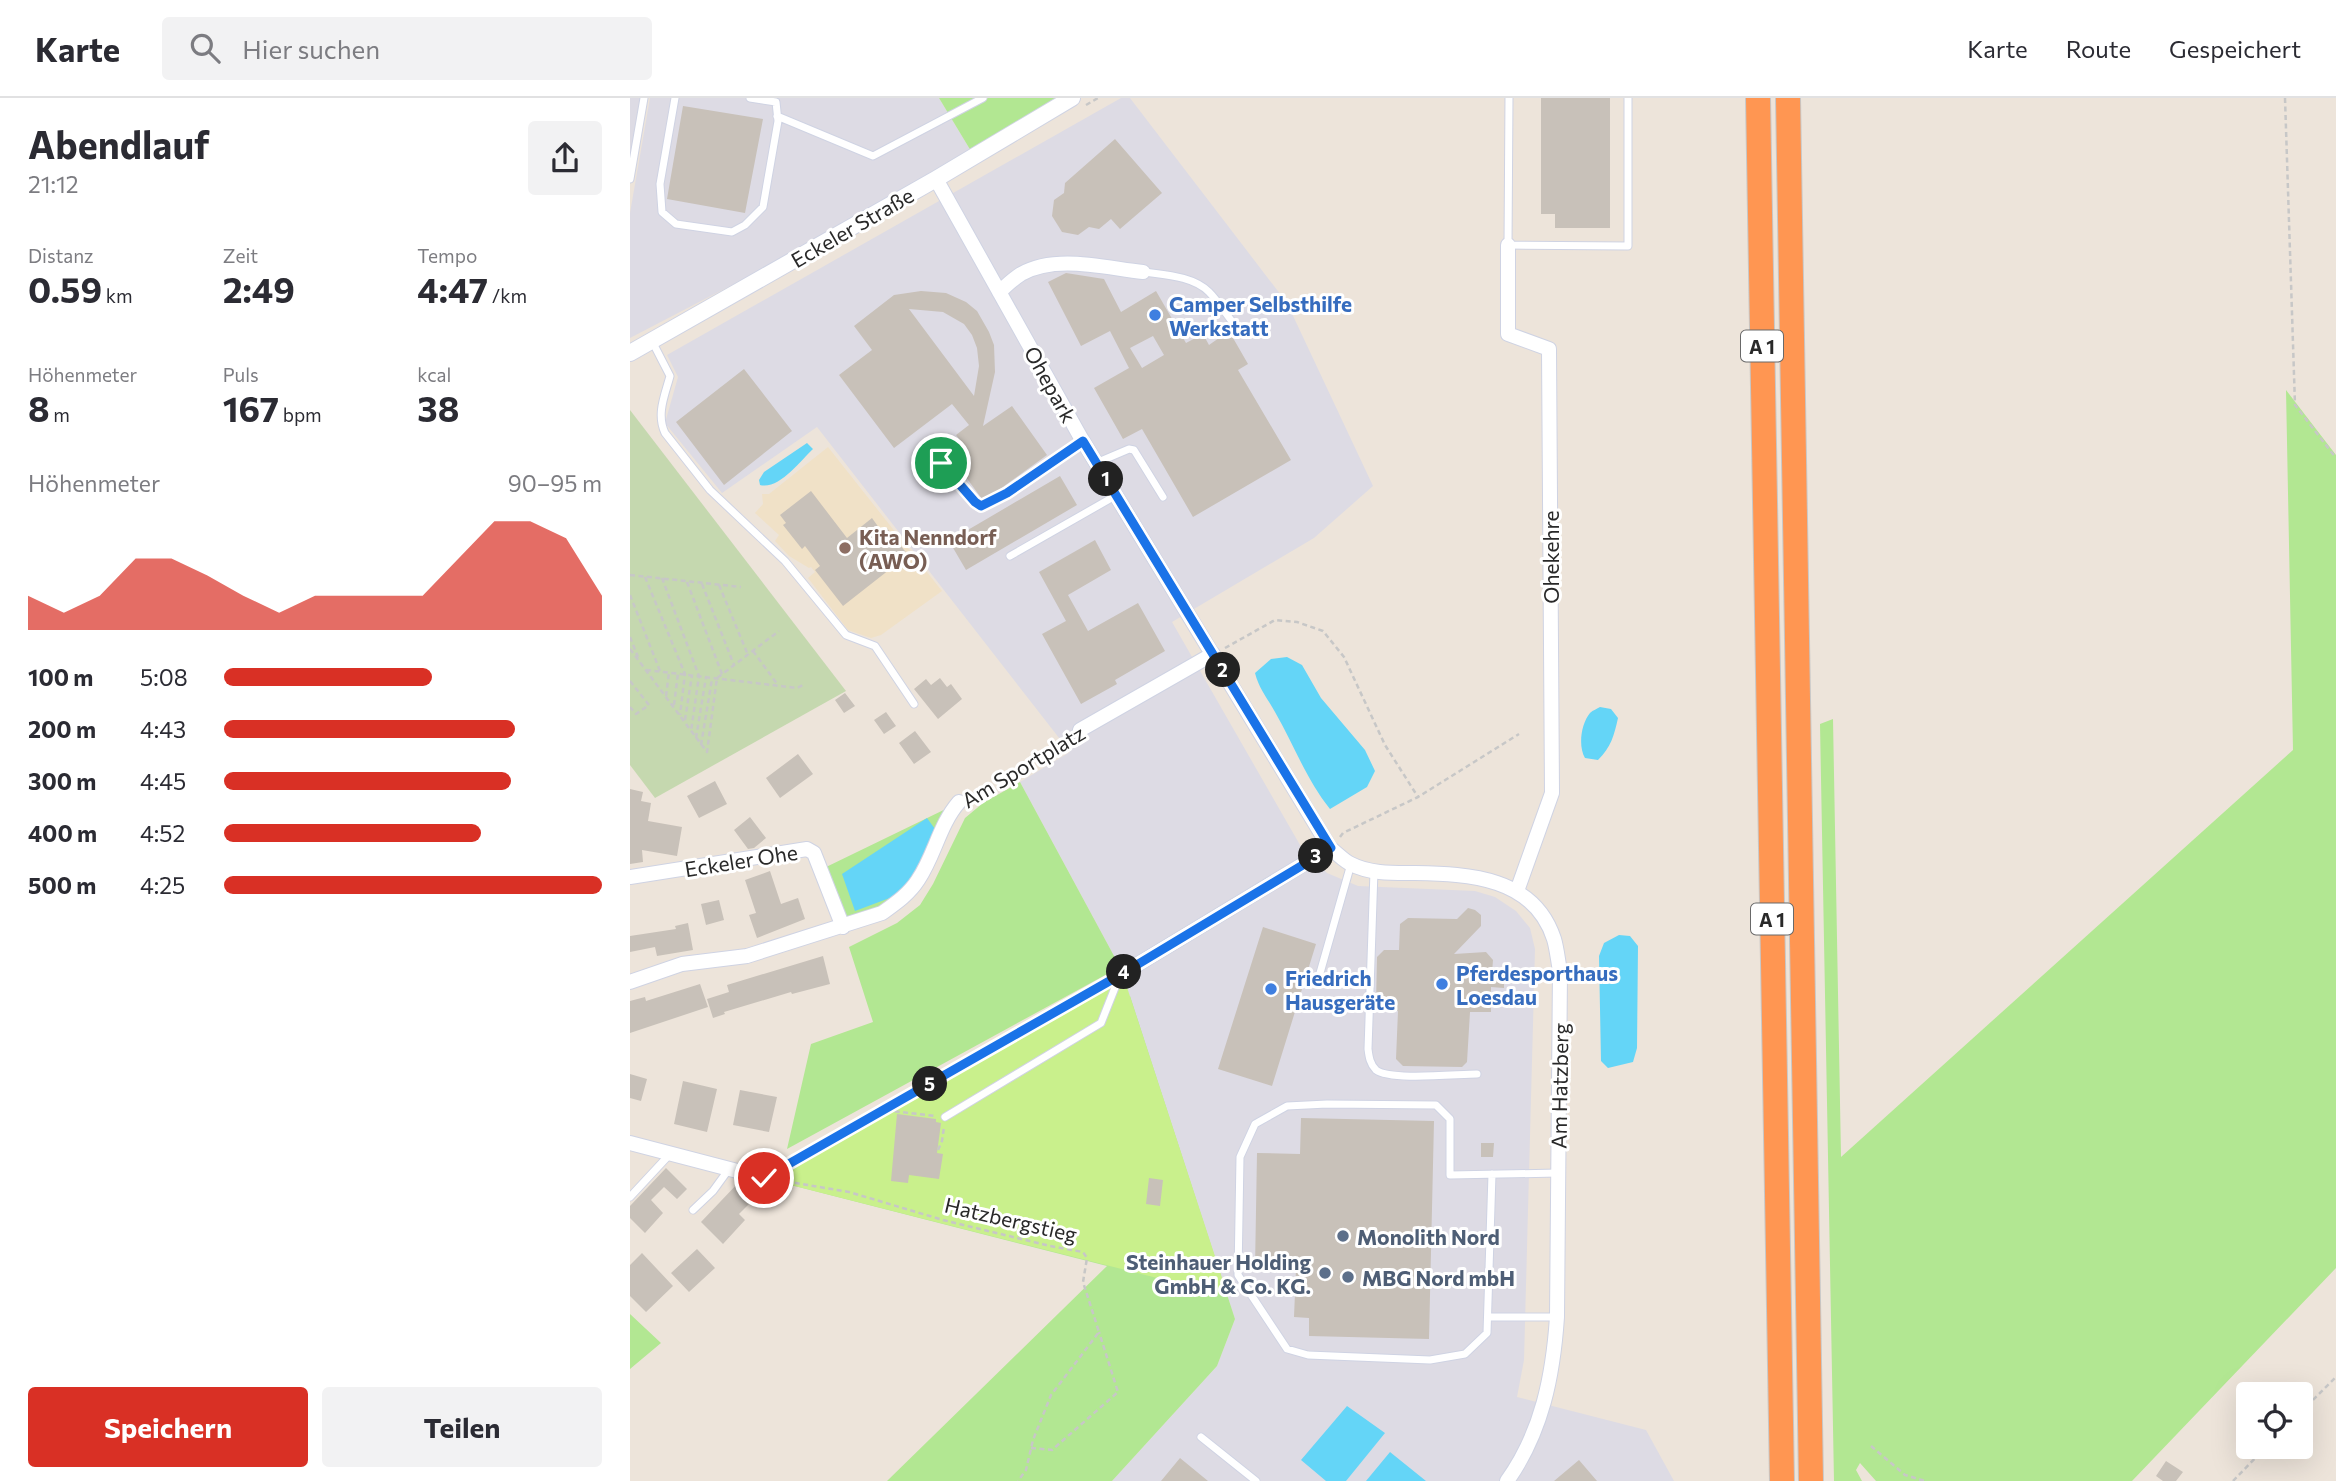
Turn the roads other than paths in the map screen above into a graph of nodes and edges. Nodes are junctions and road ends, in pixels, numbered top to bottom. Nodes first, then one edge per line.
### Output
1 (645, 98) edge
2 (675, 98) edge
3 (750, 98) edge
4 (983, 98) edge
5 (1072, 98) edge
6 (1509, 98) edge
7 (1629, 98) edge
8 (1758, 98) edge
9 (1788, 98) edge
10 (777, 116) junction
11 (630, 179) edge
12 (936, 179) junction
13 (1508, 245) junction
14 (1143, 272) joint
15 (999, 292) junction
16 (1234, 324) dead end
17 (652, 341) junction
18 (630, 353) edge
19 (1083, 441) junction
20 (923, 446) dead end
21 (1096, 463) junction
22 (1116, 495) junction
23 (1163, 497) dead end
24 (1010, 556) dead end
25 (1213, 654) junction
26 (914, 704) dead end
27 (1080, 730) road end
28 (960, 802) road end
29 (1331, 848) junction
30 (1351, 864) junction
31 (1374, 870) junction
32 (630, 877) edge
33 (1517, 891) junction
34 (843, 927) junction
35 (1120, 975) joint
36 (1318, 980) dead end
37 (630, 982) edge
38 (1477, 1074) dead end
39 (945, 1117) road end
40 (630, 1143) edge
41 (671, 1153) junction
42 (729, 1169) junction
43 (1558, 1173) junction
44 (1492, 1174) junction
45 (764, 1178) road end
46 (630, 1197) edge
47 (693, 1210) dead end
48 (1488, 1317) junction
49 (1557, 1317) junction
50 (1810, 1432) junction
51 (1201, 1437) dead end
52 (1256, 1481) edge
53 (1507, 1481) edge
54 (1782, 1481) edge
55 (1811, 1481) edge
56 (1818, 1481) edge

1 - 11 lane
2 - 10 lane
3 - 10 lane
4 - 10 lane
5 - 12 street, Eckeler Straße
6 - 13 lane
7 - 13 lane
8 - 54 highway, A 1
9 - 50 highway, A 1
12 - 15 street, Ohepark
12 - 17 street, Eckeler Straße
13 - 33 street, Ohekehre
14 - 15 street
14 - 16 lane
15 - 19 street, Ohepark
17 - 18 street, Eckeler Straße
17 - 26 lane
19 - 20 lane
19 - 21 street, Ohepark
21 - 22 street, Ohepark
21 - 23 lane
22 - 24 lane
22 - 25 street, Ohepark
25 - 27 street, Am Sportplatz
25 - 29 street, Am Hatzberg
28 - 34 street, Am Sportplatz
29 - 30 street, Am Hatzberg
29 - 35 street
30 - 31 street, Am Hatzberg
30 - 36 lane
31 - 33 street, Am Hatzberg
31 - 38 lane
32 - 34 street, Eckeler Ohe
33 - 43 street, Am Hatzberg
34 - 37 street, Am Sportplatz
35 - 39 lane
40 - 41 street
41 - 42 street
41 - 46 lane
42 - 45 street
42 - 47 lane
43 - 44 lane
43 - 49 street, Am Hatzberg
44 - 48 lane
44 - 48 lane
48 - 49 lane
49 - 53 street, Am Hatzberg
50 - 55 highway, A 1
50 - 56 highway
51 - 52 lane

